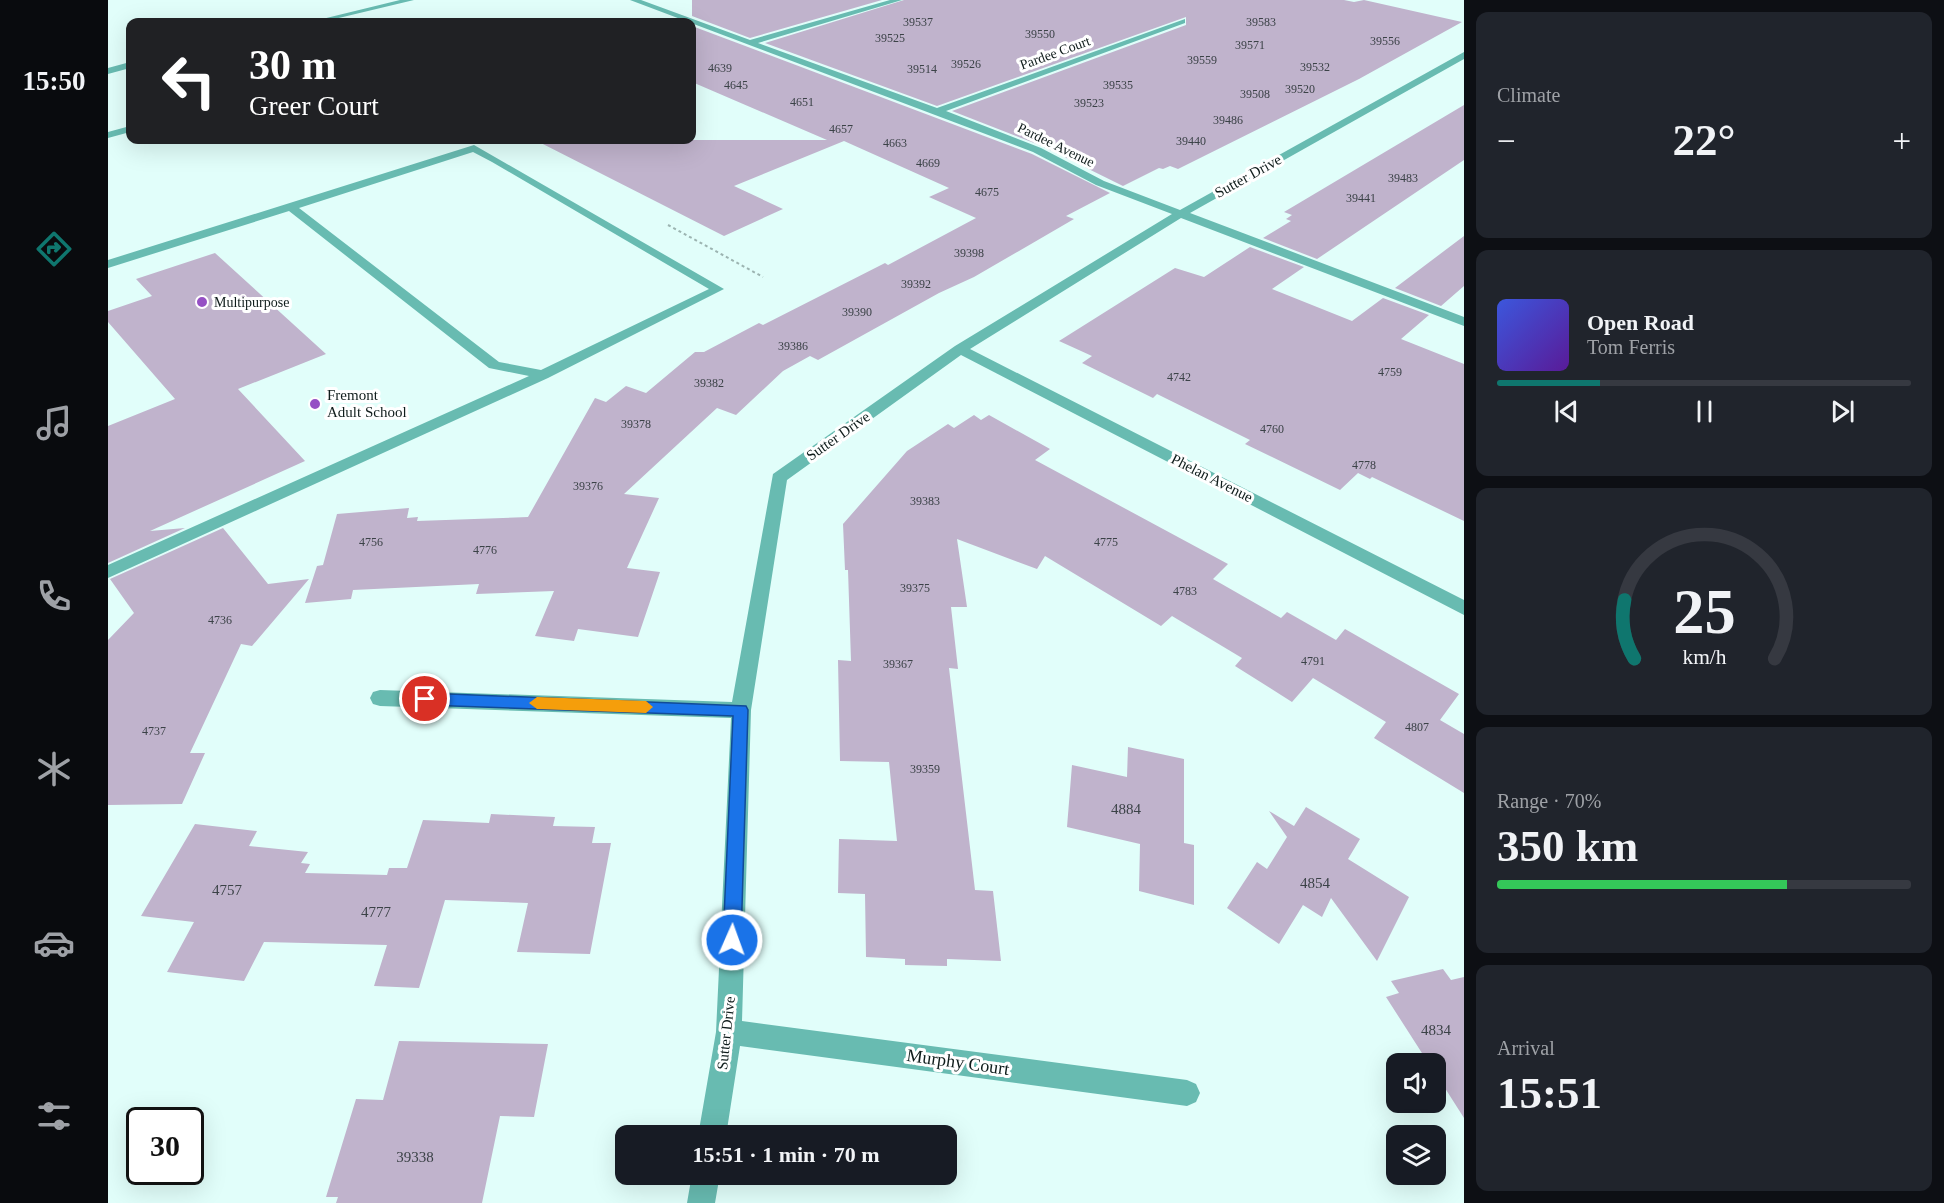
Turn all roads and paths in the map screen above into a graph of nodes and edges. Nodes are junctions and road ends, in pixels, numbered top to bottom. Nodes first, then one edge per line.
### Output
1 (410, 0) edge
2 (634, 0) edge
3 (898, 0) edge
4 (331, 18) edge
5 (684, 18) edge
6 (1182, 21) dead end
7 (696, 22) edge
8 (751, 42) junction
9 (1464, 55) edge
10 (126, 66) edge
11 (108, 70) edge
12 (936, 111) junction
13 (126, 130) edge
14 (108, 135) edge
15 (466, 144) edge
16 (474, 148) junction
17 (291, 207) junction
18 (1180, 214) junction
19 (108, 264) edge
20 (1464, 322) edge
21 (960, 349) junction
22 (543, 375) junction
23 (108, 572) edge
24 (1464, 608) edge
25 (380, 698) dead end
26 (741, 710) junction
27 (729, 1032) junction
28 (1187, 1093) dead end
29 (714, 1125) edge
30 (704, 1185) edge
31 (701, 1203) edge

1 - 4 street
2 - 5 street, Pardee Avenue
3 - 8 street
6 - 12 street, Pardee Court
7 - 8 street, Pardee Avenue
8 - 12 street, Pardee Avenue
9 - 18 street, Sutter Drive
10 - 11 street
12 - 18 street, Pardee Avenue
13 - 14 street
15 - 16 street
16 - 17 street
16 - 22 street
17 - 19 street
17 - 22 street
18 - 20 street, Pardee Avenue
18 - 21 street, Sutter Drive
21 - 24 street, Phelan Avenue
21 - 26 street, Sutter Drive
22 - 23 street
25 - 26 street
26 - 27 street, Sutter Drive
27 - 28 street, Murphy Court
27 - 29 street, Sutter Drive
30 - 31 street

